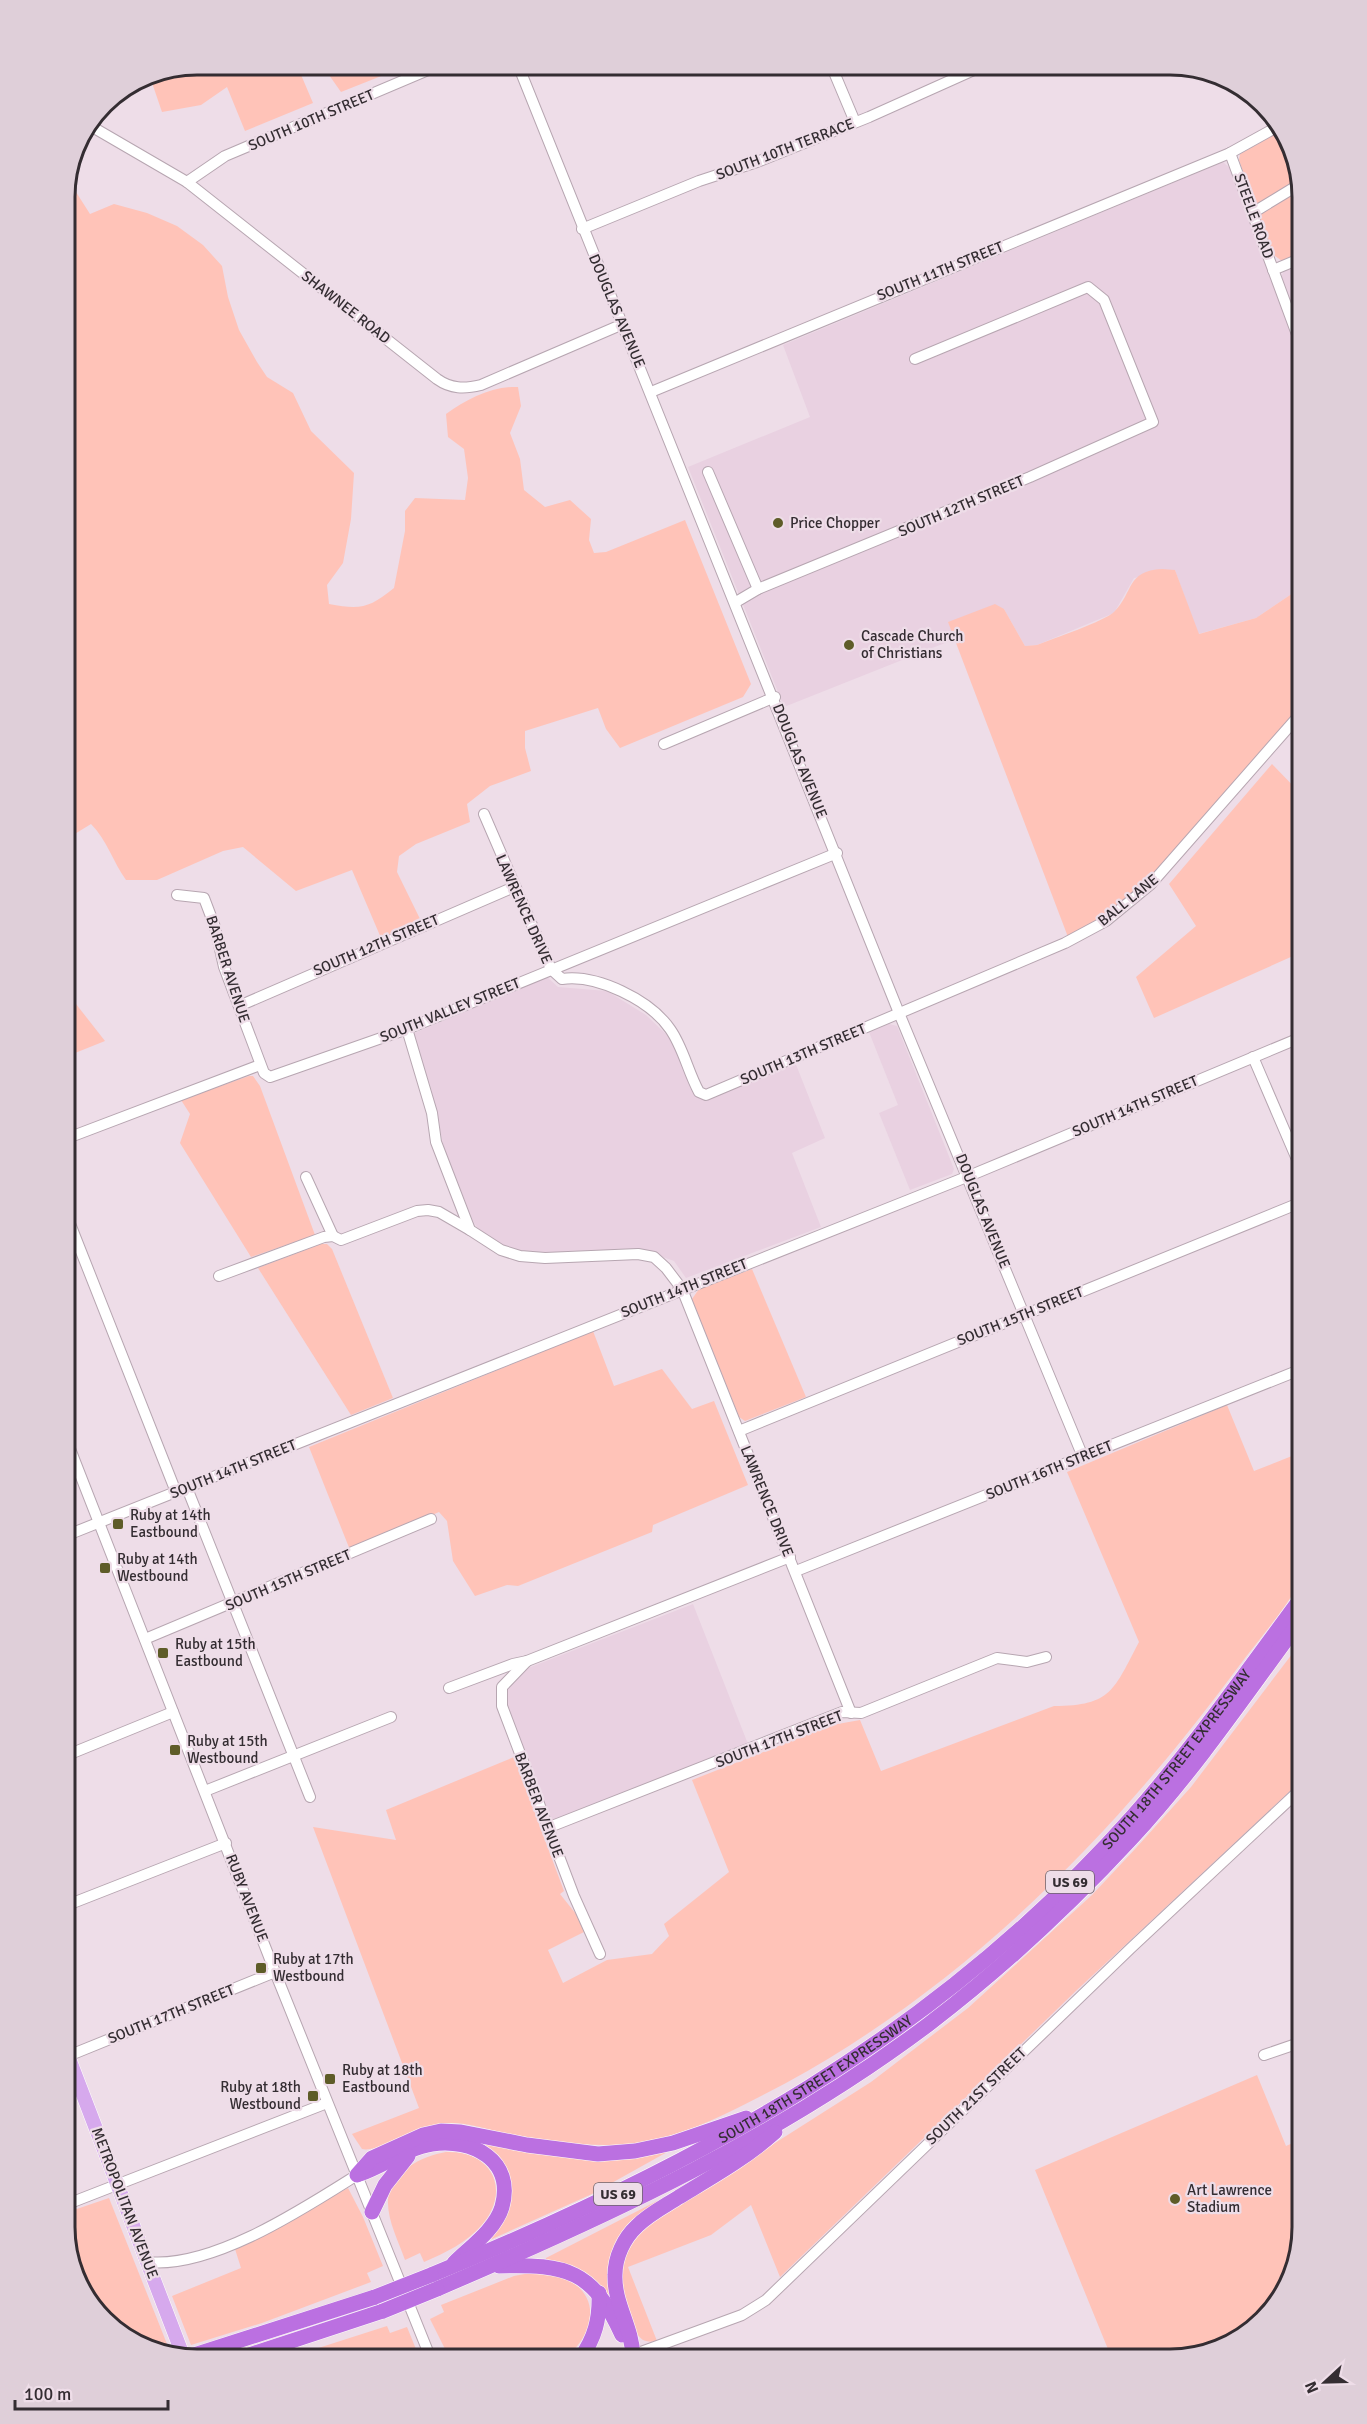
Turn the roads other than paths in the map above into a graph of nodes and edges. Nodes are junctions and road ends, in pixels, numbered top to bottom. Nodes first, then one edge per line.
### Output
1 (416, 75) edge
2 (522, 75) edge
3 (835, 75) edge
4 (963, 75) edge
5 (855, 122) junction
6 (96, 129) edge
7 (1272, 130) edge
8 (1230, 153) junction
9 (187, 182) junction
10 (1292, 189) edge
11 (1254, 212) junction
12 (582, 229) junction
13 (1292, 262) edge
14 (1273, 270) junction
15 (1292, 321) edge
16 (622, 324) junction
17 (915, 359) dead end
18 (651, 392) junction
19 (708, 472) dead end
20 (758, 589) junction
21 (736, 602) junction
22 (775, 697) junction
23 (1292, 723) edge
24 (664, 744) dead end
25 (484, 814) dead end
26 (837, 853) junction
27 (514, 887) junction
28 (177, 895) dead end
29 (550, 969) junction
30 (239, 1006) junction
31 (900, 1013) junction
32 (407, 1029) junction
33 (1292, 1041) edge
34 (1253, 1057) junction
35 (260, 1065) junction
36 (706, 1095) joint
37 (75, 1135) edge
38 (1292, 1149) edge
39 (969, 1176) junction
40 (306, 1177) dead end
41 (1292, 1206) edge
42 (470, 1230) junction
43 (75, 1235) edge
44 (333, 1236) junction
45 (219, 1276) dead end
46 (682, 1290) junction
47 (1025, 1313) junction
48 (1292, 1373) edge
49 (739, 1431) junction
50 (1083, 1456) junction
51 (75, 1461) edge
52 (181, 1490) junction
53 (431, 1519) dead end
54 (100, 1522) junction
55 (75, 1532) edge
56 (790, 1557) junction
57 (796, 1571) junction
58 (233, 1603) junction
59 (1292, 1611) edge
60 (1292, 1632) edge
61 (145, 1639) junction
62 (1046, 1657) dead end
63 (527, 1661) junction
64 (449, 1688) dead end
65 (173, 1712) junction
66 (851, 1713) junction
67 (391, 1717) dead end
68 (75, 1752) edge
69 (293, 1755) junction
70 (205, 1791) junction
71 (310, 1797) dead end
72 (1292, 1797) edge
73 (547, 1828) junction
74 (226, 1843) junction
75 (75, 1902) edge
76 (600, 1954) dead end
77 (275, 1972) junction
78 (1292, 2045) edge
79 (75, 2049) edge
80 (1264, 2055) dead end
81 (75, 2075) edge
82 (327, 2103) junction
83 (806, 2106) junction
84 (780, 2107) junction
85 (414, 2149) junction
86 (357, 2175) junction
87 (118, 2186) junction
88 (75, 2201) edge
89 (372, 2212) junction
90 (147, 2262) junction
91 (490, 2266) junction
92 (449, 2268) junction
93 (434, 2282) junction
94 (599, 2293) junction
95 (180, 2348) edge
96 (217, 2349) edge
97 (267, 2349) edge
98 (426, 2349) edge
99 (586, 2349) edge
100 (626, 2349) edge
101 (631, 2349) edge
102 (653, 2349) edge

1 - 9 street, SOUTH 10TH STREET
2 - 12 street, DOUGLAS AVENUE
3 - 5 street
4 - 5 street, SOUTH 10TH TERRACE
5 - 12 street, SOUTH 10TH TERRACE
6 - 9 street, SHAWNEE ROAD
7 - 8 street, SOUTH 11TH STREET
8 - 11 street, STEELE ROAD
8 - 18 street, SOUTH 11TH STREET
9 - 16 street, SHAWNEE ROAD
10 - 11 street
11 - 14 street, STEELE ROAD
12 - 16 street, DOUGLAS AVENUE
13 - 14 street
14 - 15 street, STEELE ROAD
16 - 18 street, DOUGLAS AVENUE
17 - 20 street, SOUTH 12TH STREET
18 - 21 street, DOUGLAS AVENUE
19 - 20 street
20 - 21 street, SOUTH 12TH STREET
21 - 22 street, DOUGLAS AVENUE
22 - 24 street
22 - 26 street, DOUGLAS AVENUE
23 - 31 street, BALL LANE
25 - 27 street, LAWRENCE DRIVE
26 - 29 street, SOUTH VALLEY STREET
26 - 31 street, DOUGLAS AVENUE
27 - 29 street, LAWRENCE DRIVE
27 - 30 street, SOUTH 12TH STREET
28 - 30 street, BARBER AVENUE
29 - 32 street, SOUTH VALLEY STREET
29 - 36 street, LAWRENCE DRIVE
30 - 35 street, BARBER AVENUE
31 - 36 street, SOUTH 13TH STREET
31 - 39 street, DOUGLAS AVENUE
32 - 35 street, SOUTH VALLEY STREET
32 - 42 street
33 - 34 street, SOUTH 14TH STREET
34 - 38 street
34 - 39 street, SOUTH 14TH STREET
35 - 37 street
39 - 46 street, SOUTH 14TH STREET
39 - 47 street, DOUGLAS AVENUE
40 - 44 street
41 - 47 street, SOUTH 15TH STREET
42 - 44 street
42 - 46 street, LAWRENCE DRIVE
43 - 52 street
44 - 45 street
46 - 49 street, LAWRENCE DRIVE
46 - 52 street, SOUTH 14TH STREET
47 - 49 street, SOUTH 15TH STREET
47 - 50 street, DOUGLAS AVENUE
48 - 50 street, SOUTH 16TH STREET
49 - 56 street, LAWRENCE DRIVE
50 - 57 street, SOUTH 16TH STREET
51 - 54 street, RUBY AVENUE
52 - 54 street, SOUTH 14TH STREET
52 - 58 street
53 - 58 street, SOUTH 15TH STREET
54 - 55 street, SOUTH 14TH STREET
54 - 61 street, RUBY AVENUE
56 - 57 street, LAWRENCE DRIVE
56 - 63 street
57 - 66 street, LAWRENCE DRIVE
58 - 61 street, SOUTH 15TH STREET
58 - 69 street
59 - 84 highway, SOUTH 18TH STREET EXPRESSWAY / US 69
60 - 83 highway, SOUTH 18TH STREET EXPRESSWAY / US 69
61 - 65 street, RUBY AVENUE
62 - 66 street, SOUTH 17TH STREET
63 - 64 street
63 - 73 street, BARBER AVENUE
65 - 68 street
65 - 70 street, RUBY AVENUE
66 - 73 street, SOUTH 17TH STREET
67 - 69 street
69 - 70 street
69 - 71 street
70 - 74 street, RUBY AVENUE
72 - 102 street, SOUTH 21ST STREET
73 - 76 street, BARBER AVENUE
74 - 75 street
74 - 77 street, RUBY AVENUE
77 - 79 street, SOUTH 17TH STREET
77 - 82 street, RUBY AVENUE
78 - 80 street
81 - 87 main road, METROPOLITAN AVENUE
82 - 86 street, RUBY AVENUE
82 - 87 street
83 - 91 highway, SOUTH 18TH STREET EXPRESSWAY / US 69
83 - 101 highway
84 - 86 highway
84 - 92 highway, SOUTH 18TH STREET EXPRESSWAY / US 69
85 - 86 highway
85 - 89 highway
85 - 92 highway
86 - 89 street, RUBY AVENUE
86 - 90 street
87 - 88 street
87 - 90 main road, METROPOLITAN AVENUE
89 - 98 street, RUBY AVENUE
90 - 95 main road, METROPOLITAN AVENUE
91 - 93 highway, SOUTH 18TH STREET EXPRESSWAY / US 69
91 - 94 highway
92 - 93 highway, SOUTH 18TH STREET EXPRESSWAY / US 69
93 - 96 highway, SOUTH 18TH STREET EXPRESSWAY / US 69, bridge
93 - 97 highway, SOUTH 18TH STREET EXPRESSWAY / US 69, bridge
94 - 99 highway
94 - 100 highway

